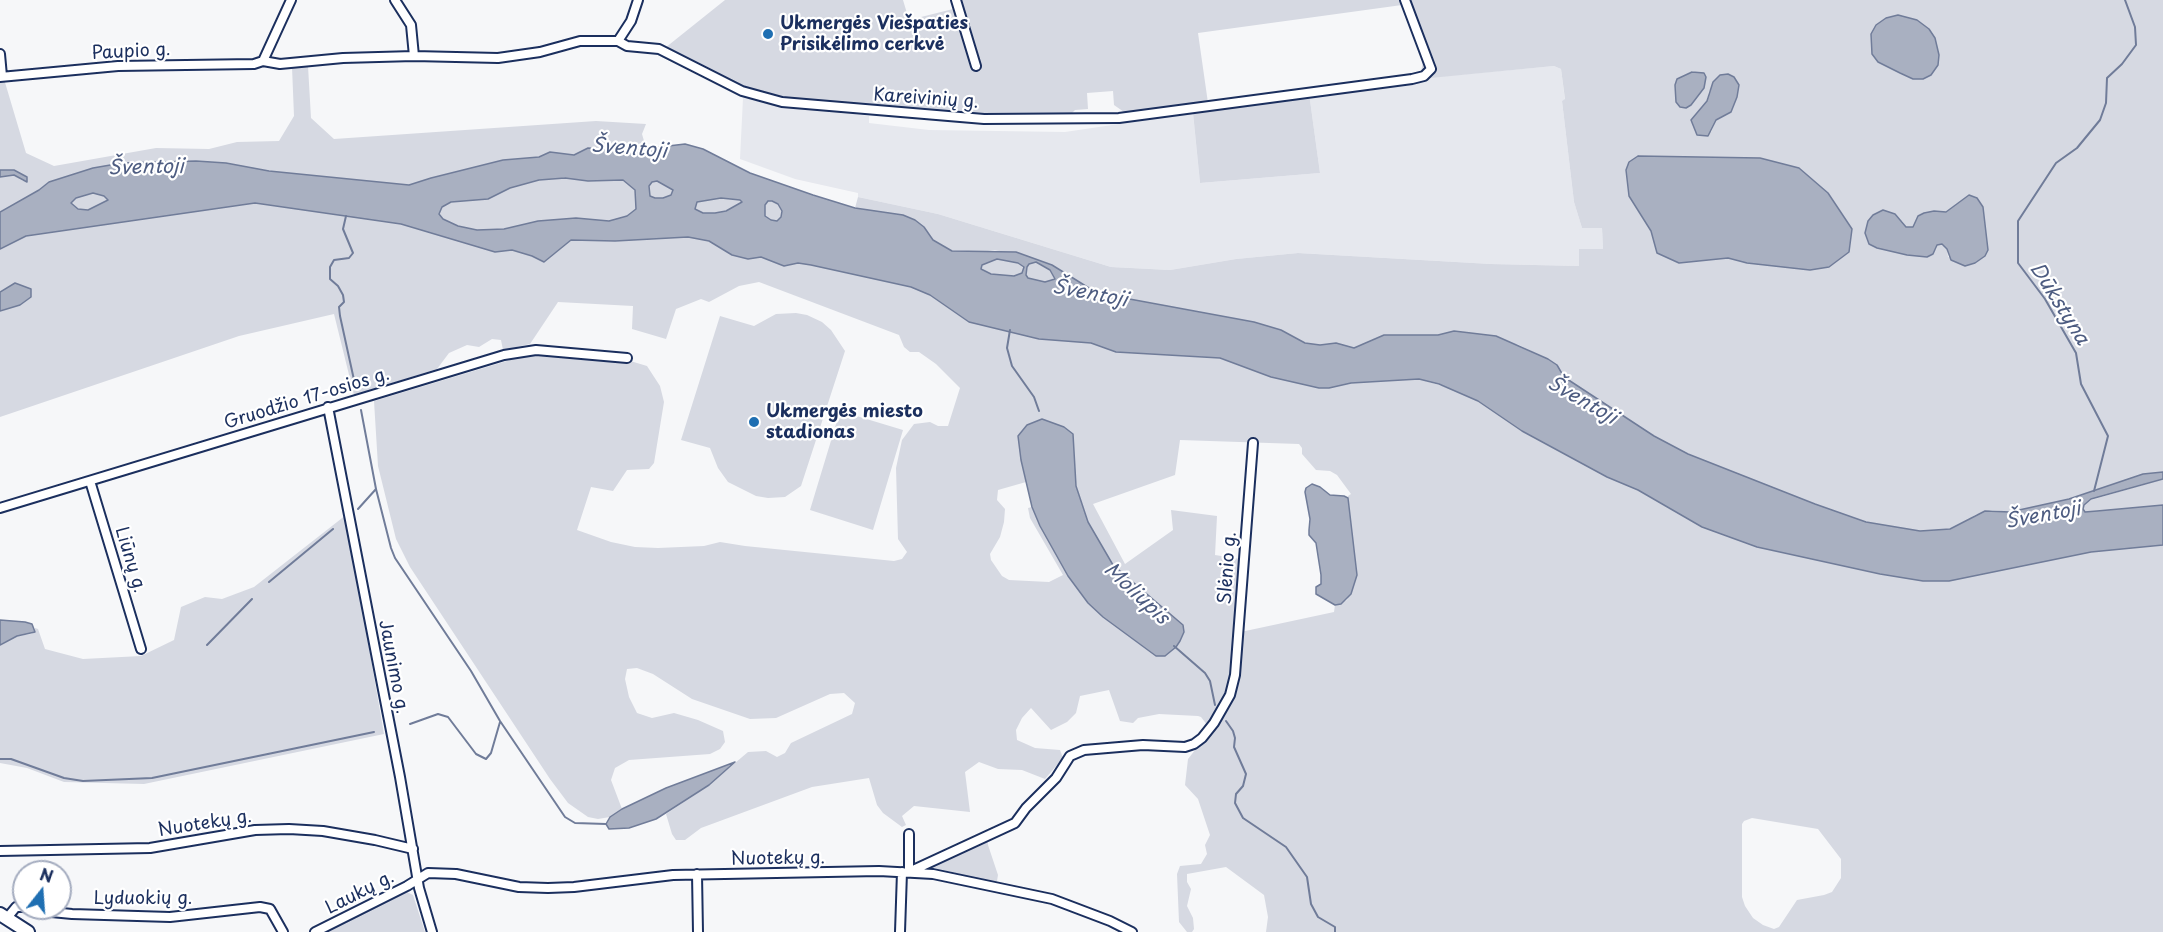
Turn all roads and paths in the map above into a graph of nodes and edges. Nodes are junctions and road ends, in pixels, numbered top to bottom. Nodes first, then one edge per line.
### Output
1 (291, 0) edge
2 (395, 0) edge
3 (638, 0) edge
4 (956, 0) edge
5 (1404, 0) edge
6 (618, 41) junction
7 (0, 54) edge
8 (414, 56) junction
9 (263, 61) junction
10 (976, 66) dead end
11 (1, 76) edge
12 (627, 358) dead end
13 (328, 407) junction
14 (1253, 443) dead end
15 (90, 481) junction
16 (0, 508) edge
17 (141, 649) dead end
18 (909, 834) dead end
19 (413, 849) junction
20 (0, 851) edge
21 (906, 872) junction
22 (697, 874) junction
23 (418, 878) junction
24 (72, 914) edge
25 (4, 916) edge
26 (28, 932) edge
27 (283, 932) edge
28 (315, 932) edge
29 (432, 932) edge
30 (698, 932) edge
31 (900, 932) edge
32 (1132, 932) edge

1 - 9 street
2 - 8 street
3 - 6 street
4 - 10 street
5 - 6 street, Kareivinių g.
6 - 8 street, Kareivinių g.
7 - 11 street
8 - 9 street, Paupio g.
9 - 11 street, Paupio g.
12 - 13 street, Gruodžio 17-osios g.
13 - 15 street, Gruodžio 17-osios g.
13 - 19 street, Jaunimo g.
14 - 21 street, Slėnio g.
15 - 16 street, Gruodžio 17-osios g.
15 - 17 street, Liūnų g.
18 - 21 street
19 - 20 street, Nuotekų g.
19 - 23 street, Jaunimo g.
21 - 22 street, Nuotekų g.
21 - 31 street
21 - 32 street, Nuotekų g.
22 - 23 street, Nuotekų g.
22 - 30 street
23 - 28 street, Laukų g.
23 - 29 street, Jaunimo g.
24 - 27 street, Lyduokių g.
25 - 26 main road

